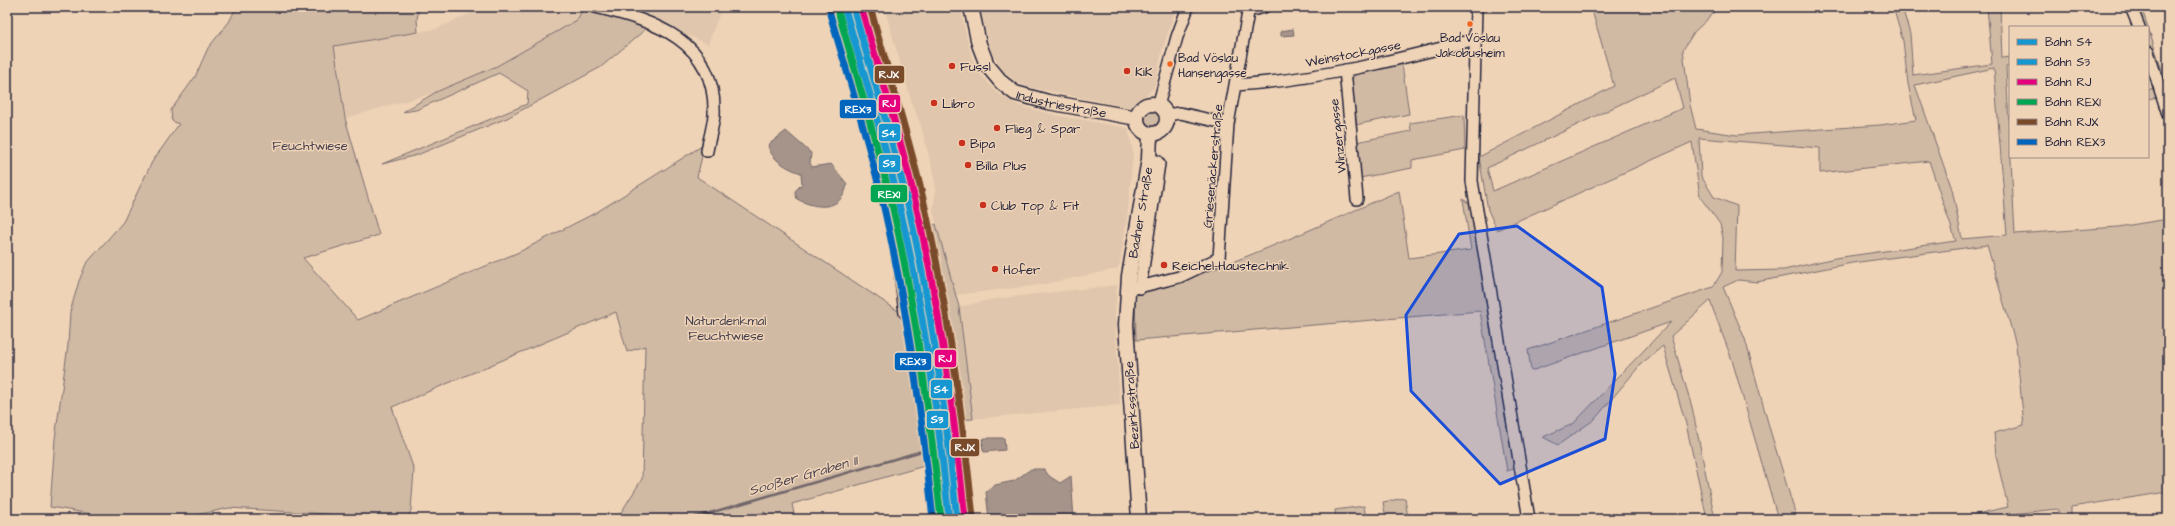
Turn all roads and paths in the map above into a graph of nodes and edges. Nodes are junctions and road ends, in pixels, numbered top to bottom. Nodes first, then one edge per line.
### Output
1 (595, 7) edge
2 (832, 7) edge
3 (971, 7) edge
4 (1188, 7) edge
5 (1264, 7) edge
6 (1476, 7) edge
7 (2131, 7) edge
8 (1249, 9) edge
9 (2139, 26) edge
10 (1476, 39) junction
11 (2149, 55) edge
12 (1345, 70) junction
13 (1235, 85) junction
14 (1162, 110) junction
15 (2168, 114) edge
16 (1137, 118) junction
17 (1228, 124) junction
18 (1150, 134) junction
19 (707, 151) dead end
20 (1357, 199) dead end
21 (1133, 289) junction
22 (905, 313) dead end
23 (1139, 519) edge
24 (1529, 519) edge

1 - 19 street
2 - 22 street
3 - 16 main road, Industriestraße
4 - 14 street
5 - 8 street
6 - 10 street
7 - 9 street
8 - 13 street, Griesenäckerstraße
10 - 12 street, Weinstockgasse
10 - 24 street
11 - 15 street
12 - 13 street, Weinstockgasse
12 - 20 street, Winzergasse
13 - 17 street, Griesenäckerstraße
14 - 16 main road
14 - 17 street
14 - 18 main road
16 - 18 main road
17 - 21 street, Griesenäckerstraße
18 - 21 main road, Badner Straße
21 - 23 main road, Bezirksstraße

